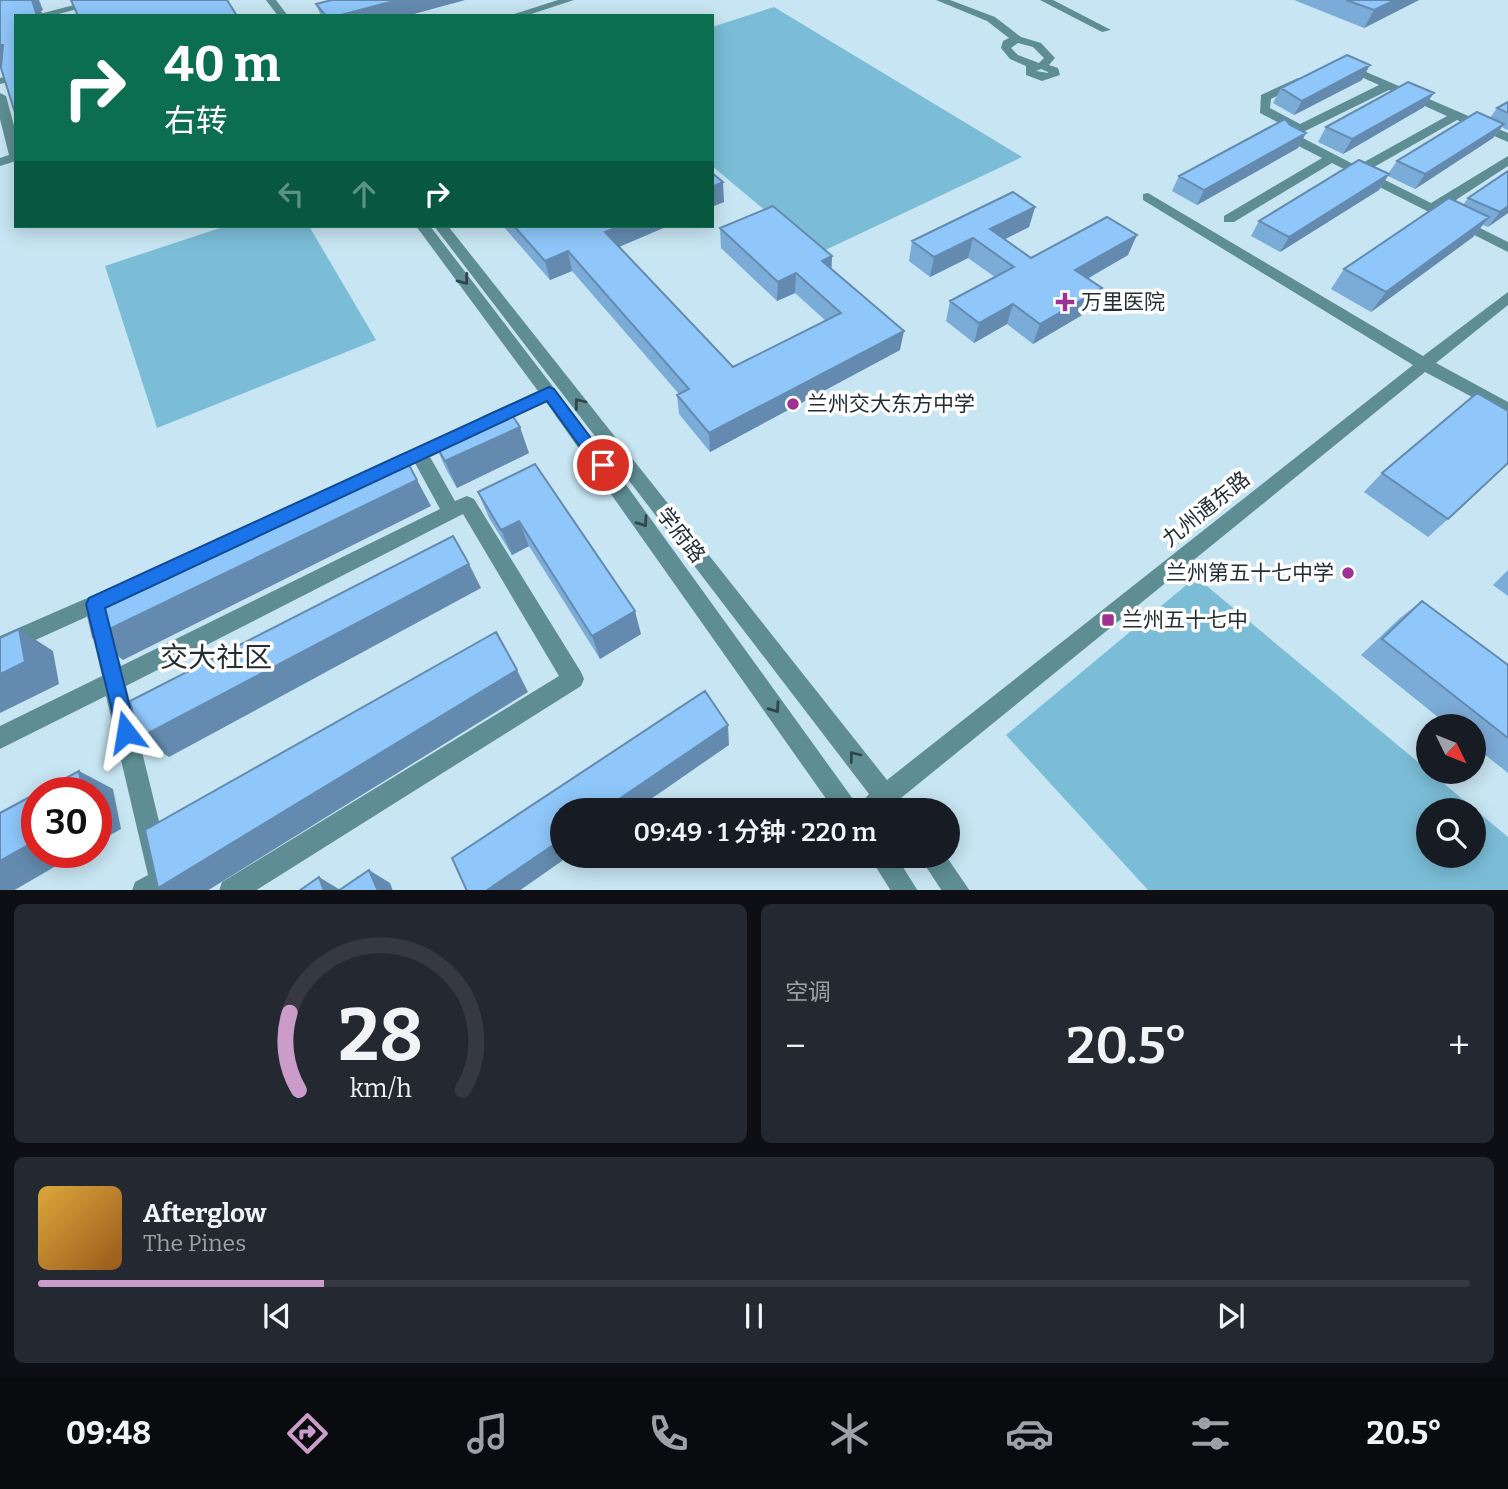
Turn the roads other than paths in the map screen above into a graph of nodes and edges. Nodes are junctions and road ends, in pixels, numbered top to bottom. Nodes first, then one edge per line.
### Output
1 (106, 0) edge
2 (522, 0) edge
3 (569, 0) edge
4 (941, 0) edge
5 (1045, 0) edge
6 (534, 10) junction
7 (46, 14) edge
8 (520, 14) edge
9 (1106, 30) dead end
10 (1017, 39) junction
11 (1326, 68) edge
12 (1314, 74) edge
13 (1389, 85) junction
14 (0, 96) edge
15 (1457, 115) junction
16 (1300, 129) junction
17 (1508, 138) edge
18 (14, 150) edge
19 (1331, 158) junction
20 (1508, 160) edge
21 (1357, 171) junction
22 (1148, 197) dead end
23 (1432, 209) junction
24 (1229, 219) dead end
25 (425, 228) edge
26 (443, 228) edge
27 (1508, 247) edge
28 (1508, 297) edge
29 (1424, 364) junction
30 (549, 393) junction
31 (1508, 410) edge
32 (419, 454) junction
33 (369, 477) edge
34 (460, 508) junction
35 (120, 592) edge
36 (95, 604) junction
37 (0, 646) edge
38 (114, 682) junction
39 (0, 738) edge
40 (839, 798) edge
41 (886, 798) edge
42 (896, 798) edge
43 (890, 868) edge
44 (940, 868) edge
45 (157, 887) edge
46 (233, 890) edge
47 (905, 890) edge
48 (957, 890) edge

1 - 7 street
2 - 6 street
3 - 6 street
4 - 10 street
5 - 9 street
6 - 8 street
10 - 10 street
11 - 13 street
12 - 16 street
13 - 15 street
13 - 16 street
14 - 18 street
15 - 17 street
15 - 21 street
16 - 19 street
19 - 21 street
19 - 24 street
20 - 23 street
21 - 23 street
22 - 29 street
23 - 27 street
25 -> 30 street, 学府路
41 -> 26 street, 学府路
28 - 29 street, 九州通东路
29 - 31 street
29 - 42 street, 九州通东路
30 - 32 street
30 -> 40 street, 学府路
32 - 33 street
32 - 34 street
34 - 38 street
34 - 46 street
35 - 36 street
36 - 37 street
36 - 38 street
38 - 39 street
38 - 45 street
43 - 47 street
44 - 48 street

